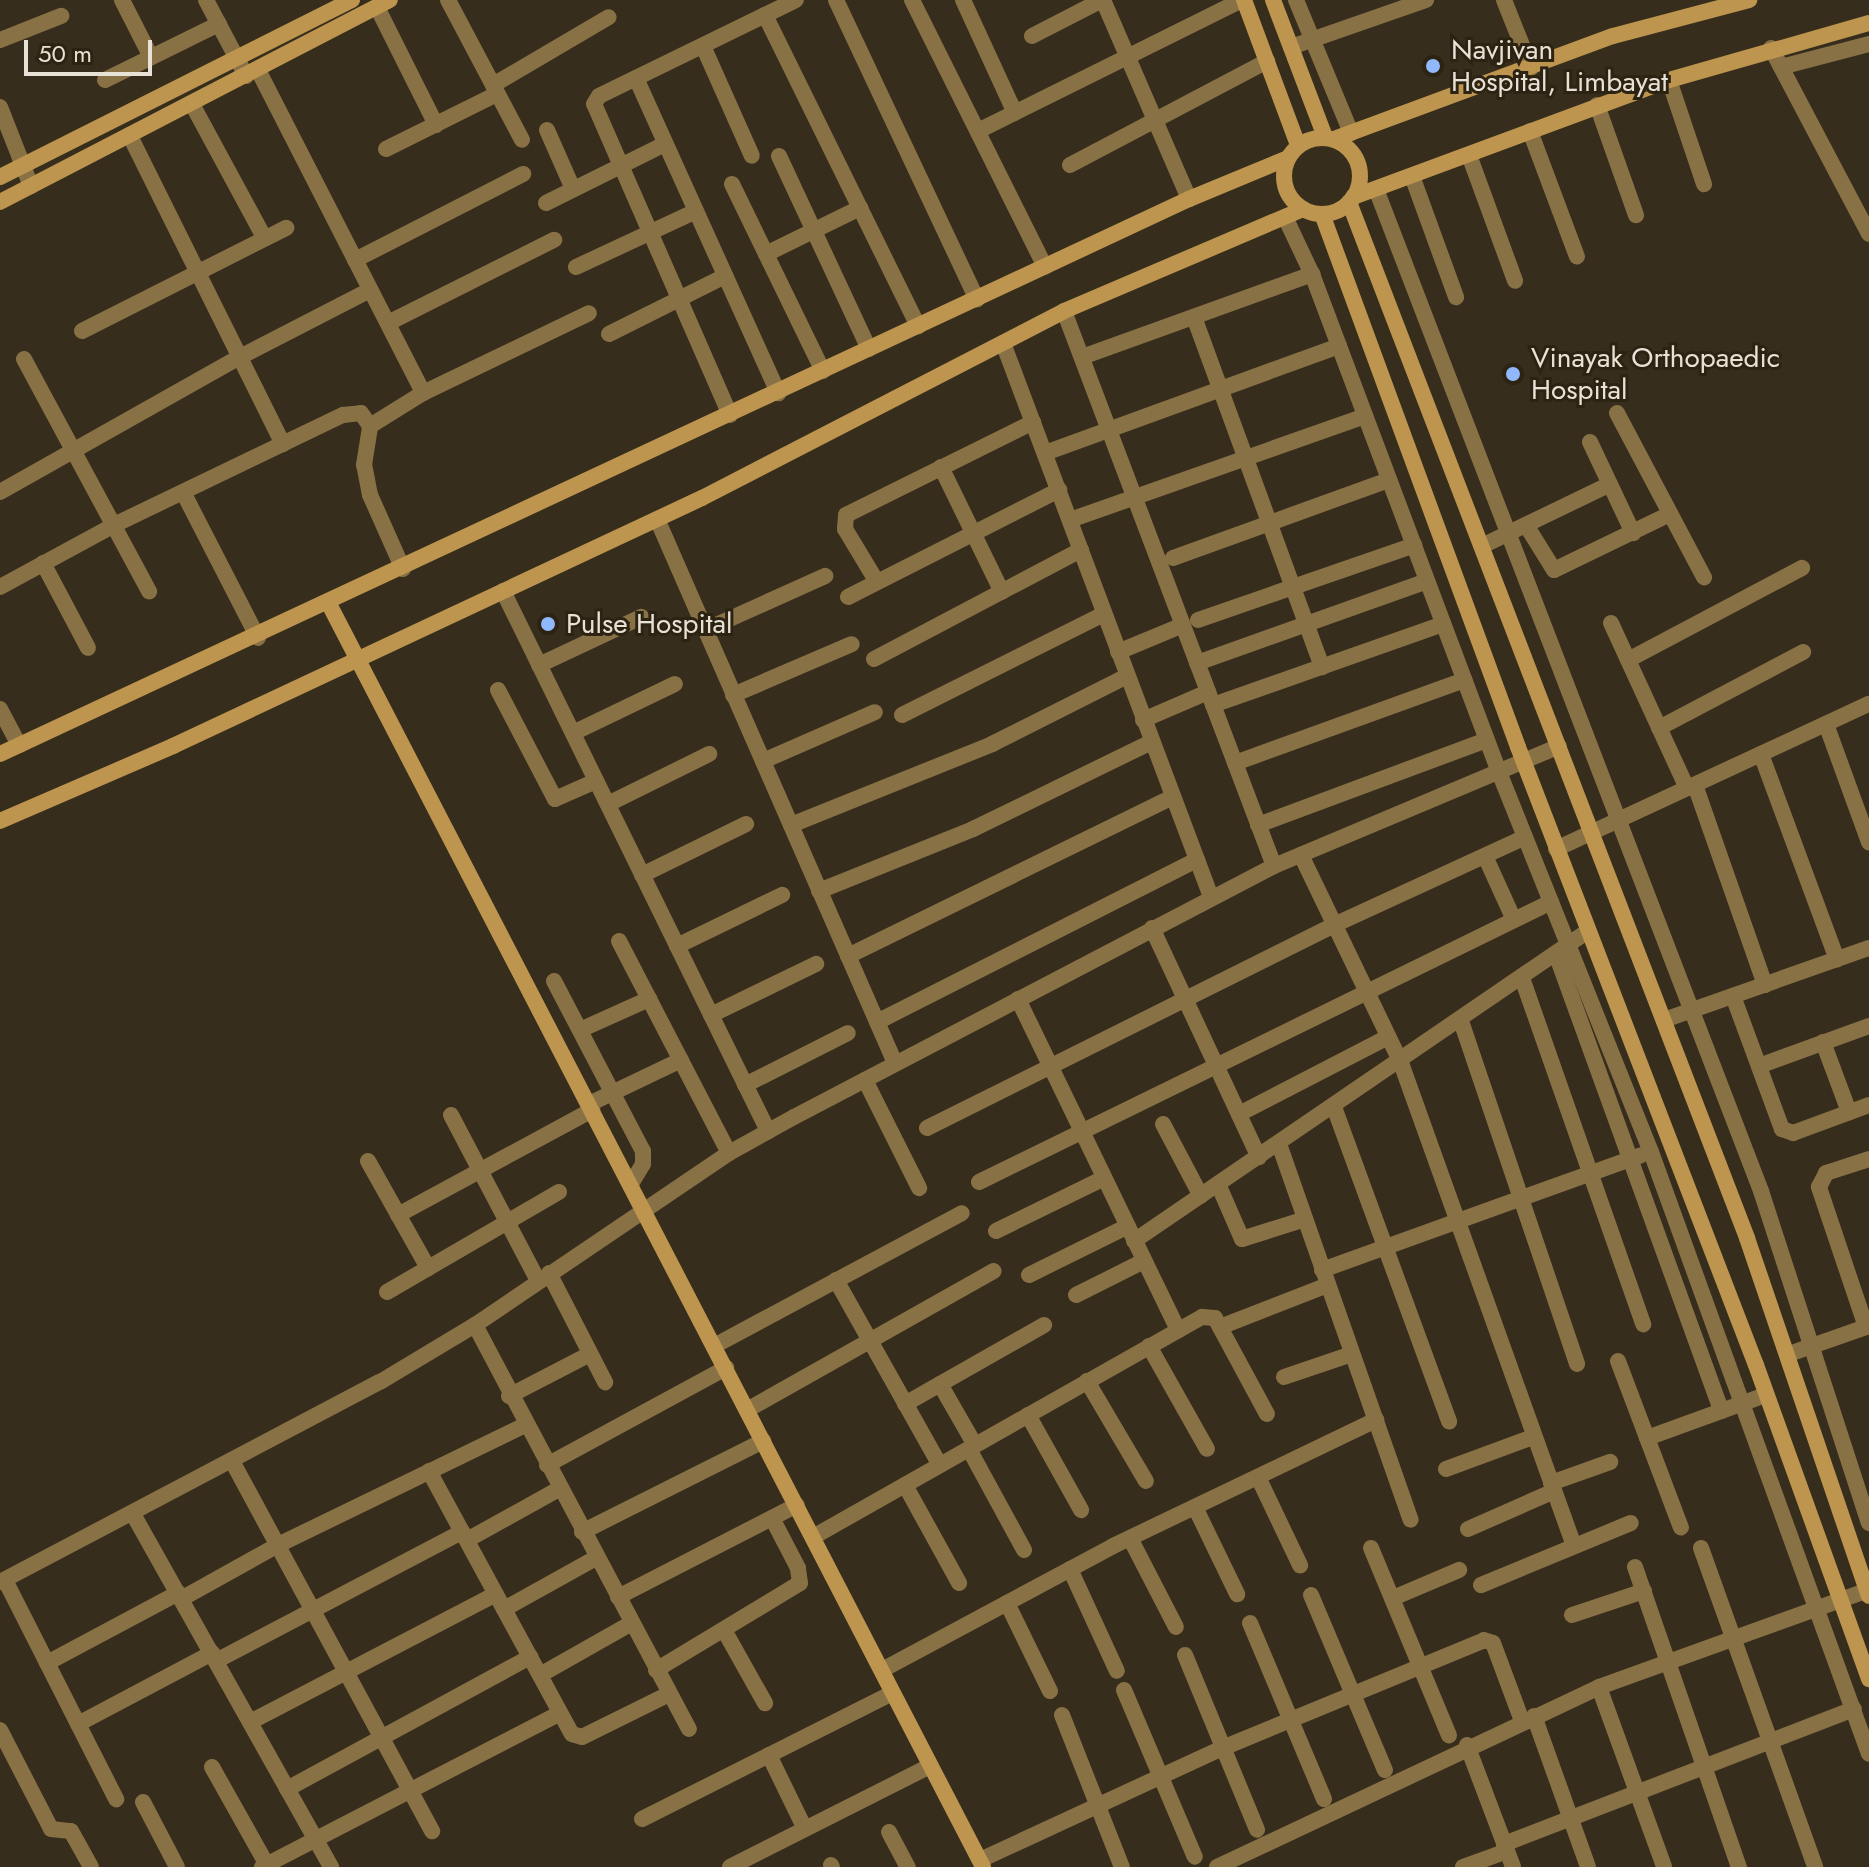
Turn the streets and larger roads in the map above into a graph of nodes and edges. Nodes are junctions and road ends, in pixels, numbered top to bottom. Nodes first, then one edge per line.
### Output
1 (122, 0) edge
2 (206, 0) edge
3 (448, 0) edge
4 (796, 0) edge
5 (836, 0) edge
6 (912, 0) edge
7 (963, 0) edge
8 (1102, 0) edge
9 (1243, 0) edge
10 (1273, 0) edge
11 (1296, 0) edge
12 (1426, 0) edge
13 (1504, 0) edge
14 (1749, 0) edge
15 (342, 2) edge
16 (383, 4) edge
17 (765, 15) junction
18 (61, 16) dead end
19 (609, 17) dead end
20 (1869, 23) edge
21 (219, 24) junction
22 (1032, 36) dead end
23 (1312, 39) junction
24 (0, 40) edge
25 (1869, 44) edge
26 (703, 46) junction
27 (1291, 47) junction
28 (1771, 48) junction
29 (151, 57) junction
30 (237, 58) junction
31 (1128, 59) junction
32 (1267, 61) junction
33 (1781, 67) junction
34 (1531, 68) junction
35 (252, 73) junction
36 (636, 78) junction
37 (105, 80) dead end
38 (1669, 80) junction
39 (495, 89) junction
40 (192, 104) junction
41 (1597, 105) junction
42 (0, 107) edge
43 (1015, 113) junction
44 (1155, 121) junction
45 (436, 125) junction
46 (547, 130) dead end
47 (978, 131) junction
48 (1530, 131) junction
49 (1351, 133) junction
50 (130, 136) junction
51 (1330, 138) junction
52 (522, 140) dead end
53 (665, 144) junction
54 (386, 149) dead end
55 (1293, 152) junction
56 (1469, 155) junction
57 (752, 156) dead end
58 (779, 156) dead end
59 (23, 165) junction
60 (1070, 165) dead end
61 (620, 166) junction
62 (523, 174) dead end
63 (1412, 176) junction
64 (0, 177) edge
65 (732, 184) dead end
66 (1704, 184) dead end
67 (31, 186) junction
68 (573, 189) junction
69 (1376, 189) junction
70 (1189, 199) junction
71 (1351, 200) junction
72 (0, 202) edge
73 (546, 203) dead end
74 (860, 208) junction
75 (1303, 209) junction
76 (696, 211) junction
77 (1322, 214) junction
78 (1636, 215) dead end
79 (1285, 217) junction
80 (286, 228) dead end
81 (814, 230) junction
82 (649, 233) junction
83 (1869, 234) edge
84 (265, 239) junction
85 (554, 240) dead end
86 (766, 254) junction
87 (1577, 257) dead end
88 (355, 260) junction
89 (576, 267) dead end
90 (1045, 267) junction
91 (199, 274) junction
92 (1312, 274) junction
93 (725, 276) junction
94 (1515, 281) dead end
95 (370, 290) junction
96 (1456, 297) dead end
97 (678, 299) junction
98 (977, 299) junction
99 (1064, 311) junction
100 (589, 313) dead end
101 (1194, 317) junction
102 (388, 323) junction
103 (918, 326) junction
104 (82, 331) dead end
105 (609, 334) dead end
106 (1003, 343) junction
107 (1339, 346) junction
108 (869, 349) junction
109 (240, 357) junction
110 (1082, 357) junction
111 (24, 359) dead end
112 (823, 371) junction
113 (1221, 391) junction
114 (423, 393) junction
115 (778, 393) junction
116 (1617, 413) dead end
117 (730, 415) junction
118 (1365, 416) junction
119 (1033, 422) junction
120 (370, 426) junction
121 (1109, 431) junction
122 (1590, 442) dead end
123 (283, 444) junction
124 (73, 452) junction
125 (1045, 453) junction
126 (1246, 459) junction
127 (941, 467) junction
128 (1389, 480) junction
129 (1610, 484) junction
130 (1059, 490) junction
131 (0, 492) edge
132 (183, 492) junction
133 (1135, 499) junction
134 (1670, 514) junction
135 (657, 519) junction
136 (1070, 520) junction
137 (1269, 523) junction
138 (114, 525) junction
139 (1526, 525) junction
140 (1633, 533) junction
141 (973, 534) junction
142 (1506, 535) junction
143 (1414, 545) junction
144 (1482, 546) junction
145 (1081, 550) junction
146 (1173, 558) dead end
147 (43, 563) junction
148 (1802, 568) dead end
149 (403, 569) junction
150 (825, 576) dead end
151 (1704, 577) dead end
152 (1427, 581) junction
153 (877, 582) junction
154 (0, 587) edge
155 (1293, 587) junction
156 (149, 591) dead end
157 (503, 591) junction
158 (1002, 592) junction
159 (848, 597) dead end
160 (329, 604) junction
161 (1104, 614) junction
162 (641, 617) dead end
163 (1191, 623) junction
164 (1611, 623) dead end
165 (1306, 624) junction
166 (1443, 624) junction
167 (705, 630) junction
168 (258, 638) junction
169 (852, 644) dead end
170 (88, 648) dead end
171 (1118, 652) junction
172 (1803, 652) dead end
173 (358, 659) junction
174 (874, 659) dead end
175 (1628, 660) junction
176 (1197, 663) junction
177 (539, 665) junction
178 (1322, 667) junction
179 (1127, 676) junction
180 (1464, 680) junction
181 (675, 684) dead end
182 (498, 690) dead end
183 (733, 695) junction
184 (1211, 699) junction
185 (1869, 704) edge
186 (0, 709) edge
187 (875, 712) dead end
188 (902, 715) dead end
189 (1143, 720) junction
190 (1826, 724) junction
191 (1659, 728) junction
192 (573, 733) junction
193 (1487, 740) junction
194 (1151, 742) junction
195 (19, 745) junction
196 (1559, 746) junction
197 (0, 754) edge
198 (709, 754) dead end
199 (1761, 754) junction
200 (763, 761) junction
201 (1524, 762) junction
202 (1235, 763) junction
203 (1499, 772) junction
204 (596, 781) junction
205 (1691, 786) junction
206 (1173, 797) junction
207 (608, 804) junction
208 (0, 821) edge
209 (1617, 821) junction
210 (746, 824) dead end
211 (791, 825) junction
212 (1258, 825) junction
213 (1592, 832) junction
214 (1525, 837) junction
215 (1869, 842) edge
216 (1556, 849) junction
217 (1301, 855) junction
218 (1485, 856) junction
219 (1197, 860) junction
220 (1274, 866) junction
221 (642, 875) junction
222 (819, 891) junction
223 (782, 895) dead end
224 (1211, 897) junction
225 (1551, 902) junction
226 (1514, 920) junction
227 (1334, 925) junction
228 (1152, 928) junction
229 (1588, 931) junction
230 (619, 941) dead end
231 (677, 946) junction
232 (1869, 948) edge
233 (1563, 949) junction
234 (848, 956) junction
235 (1837, 959) junction
236 (816, 964) dead end
237 (1522, 978) junction
238 (554, 981) dead end
239 (1765, 985) junction
240 (1366, 991) junction
241 (1733, 996) junction
242 (649, 999) junction
243 (1018, 999) junction
244 (1186, 1000) junction
245 (1692, 1010) junction
246 (711, 1015) junction
247 (1664, 1020) junction
248 (1461, 1021) junction
249 (877, 1022) junction
250 (1869, 1026) edge
251 (580, 1030) junction
252 (848, 1033) dead end
253 (1388, 1037) junction
254 (1823, 1042) junction
255 (681, 1060) junction
256 (895, 1063) junction
257 (1401, 1063) junction
258 (1050, 1066) junction
259 (1216, 1066) junction
260 (1759, 1066) junction
261 (865, 1080) junction
262 (745, 1085) junction
263 (613, 1092) junction
264 (1869, 1105) edge
265 (590, 1107) junction
266 (1334, 1107) junction
267 (1849, 1112) junction
268 (1239, 1114) junction
269 (451, 1115) dead end
270 (1163, 1124) dead end
271 (927, 1128) dead end
272 (768, 1131) junction
273 (1083, 1133) junction
274 (1279, 1144) junction
275 (1669, 1145) junction
276 (1651, 1152) junction
277 (729, 1153) junction
278 (1259, 1157) junction
279 (1631, 1159) junction
280 (1869, 1159) edge
281 (368, 1161) dead end
282 (480, 1172) junction
283 (1590, 1174) junction
284 (1104, 1178) junction
285 (979, 1182) dead end
286 (631, 1184) junction
287 (1218, 1184) junction
288 (919, 1188) dead end
289 (559, 1192) dead end
290 (1201, 1196) junction
291 (1523, 1198) junction
292 (642, 1209) junction
293 (962, 1213) dead end
294 (398, 1215) junction
295 (1305, 1219) junction
296 (507, 1222) junction
297 (1458, 1222) junction
298 (996, 1231) dead end
299 (1131, 1234) junction
300 (1387, 1247) junction
301 (1144, 1261) junction
302 (428, 1268) junction
303 (994, 1271) dead end
304 (1029, 1275) dead end
305 (544, 1277) junction
306 (1325, 1278) junction
307 (836, 1280) junction
308 (387, 1292) dead end
309 (1076, 1295) dead end
310 (1643, 1324) dead end
311 (475, 1325) junction
312 (1044, 1325) dead end
313 (1867, 1326) edge
314 (1220, 1327) junction
315 (1178, 1330) junction
316 (871, 1342) junction
317 (1815, 1345) junction
318 (714, 1346) junction
319 (1149, 1346) junction
320 (590, 1354) junction
321 (1352, 1354) junction
322 (1789, 1354) junction
323 (1618, 1361) dead end
324 (1577, 1364) dead end
325 (726, 1368) junction
326 (1284, 1377) dead end
327 (1087, 1381) junction
328 (605, 1382) dead end
329 (940, 1384) junction
330 (1765, 1395) junction
331 (509, 1396) junction
332 (1743, 1402) junction
333 (905, 1404) junction
334 (747, 1410) junction
335 (1721, 1411) junction
336 (1267, 1414) dead end
337 (1028, 1415) junction
338 (1376, 1420) junction
339 (1449, 1422) dead end
340 (525, 1425) junction
341 (1533, 1437) junction
342 (1647, 1438) junction
343 (763, 1441) junction
344 (972, 1447) junction
345 (1207, 1449) dead end
346 (232, 1461) junction
347 (1610, 1462) dead end
348 (547, 1465) junction
349 (940, 1465) junction
350 (1446, 1469) dead end
351 (429, 1471) junction
352 (1258, 1477) junction
353 (1146, 1481) dead end
354 (905, 1485) junction
355 (1553, 1487) junction
356 (559, 1489) junction
357 (797, 1505) junction
358 (1195, 1507) junction
359 (1081, 1510) dead end
360 (133, 1514) junction
361 (772, 1518) junction
362 (1411, 1520) dead end
363 (1869, 1520) edge
364 (1631, 1523) dead end
365 (1847, 1527) junction
366 (1681, 1528) dead end
367 (1468, 1529) dead end
368 (582, 1532) junction
369 (464, 1536) junction
370 (813, 1537) junction
371 (1130, 1538) junction
372 (278, 1545) junction
373 (1574, 1546) junction
374 (1371, 1548) dead end
375 (1701, 1548) dead end
376 (1024, 1550) dead end
377 (596, 1558) junction
378 (1300, 1565) dead end
379 (1635, 1567) dead end
380 (1070, 1569) junction
381 (1459, 1570) dead end
382 (2, 1581) edge
383 (959, 1583) dead end
384 (1481, 1585) dead end
385 (1644, 1591) junction
386 (1868, 1592) edge
387 (1237, 1594) dead end
388 (1311, 1595) dead end
389 (179, 1596) junction
390 (618, 1597) junction
391 (1393, 1598) junction
392 (1842, 1600) junction
393 (500, 1602) junction
394 (1007, 1603) junction
395 (1819, 1608) junction
396 (314, 1612) junction
397 (1572, 1615) dead end
398 (632, 1623) junction
399 (1250, 1623) dead end
400 (1176, 1627) dead end
401 (724, 1630) junction
402 (1734, 1639) junction
403 (1185, 1655) dead end
404 (214, 1657) junction
405 (530, 1657) junction
406 (1669, 1662) junction
407 (47, 1663) junction
408 (1420, 1665) junction
409 (656, 1670) junction
410 (882, 1670) junction
411 (1117, 1671) dead end
412 (347, 1672) junction
413 (540, 1675) junction
414 (1869, 1679) edge
415 (1599, 1687) junction
416 (1124, 1690) dead end
417 (1050, 1691) dead end
418 (892, 1693) junction
419 (669, 1694) junction
420 (1351, 1697) junction
421 (765, 1703) dead end
422 (1854, 1709) junction
423 (560, 1713) junction
424 (1062, 1715) dead end
425 (1528, 1719) junction
426 (1290, 1720) junction
427 (250, 1722) junction
428 (78, 1724) junction
429 (689, 1729) dead end
430 (0, 1730) edge
431 (381, 1735) junction
432 (1449, 1735) dead end
433 (1771, 1742) junction
434 (1467, 1745) junction
435 (1225, 1747) junction
436 (1869, 1754) edge
437 (769, 1755) junction
438 (930, 1766) junction
439 (212, 1767) dead end
440 (1385, 1770) dead end
441 (1706, 1771) junction
442 (1160, 1776) junction
443 (287, 1789) junction
444 (411, 1791) junction
445 (1638, 1795) junction
446 (116, 1799) dead end
447 (1324, 1799) dead end
448 (143, 1802) dead end
449 (1098, 1805) junction
450 (642, 1819) dead end
451 (1571, 1820) junction
452 (805, 1829) junction
453 (1257, 1830) dead end
454 (432, 1831) dead end
455 (889, 1832) dead end
456 (316, 1840) junction
457 (1508, 1854) edge
458 (1195, 1857) dead end
459 (982, 1864) edge
460 (265, 1866) edge
461 (91, 1867) edge
462 (177, 1867) edge
463 (331, 1867) edge
464 (730, 1867) edge
465 (908, 1867) edge
466 (1122, 1867) edge
467 (1217, 1867) edge
468 (1463, 1867) edge
469 (1588, 1867) edge
470 (1664, 1867) edge
471 (1739, 1867) edge
472 (1815, 1867) edge

1 - 29 street
2 - 21 street
3 - 39 street
4 - 17 street
5 - 98 street
6 - 47 street
7 - 43 street
8 - 22 street
8 - 31 street
9 - 31 street
9 - 32 street
10 - 27 street
11 - 23 street
12 - 23 street
13 - 34 street
14 - 34 street
15 - 30 street
16 - 35 street
16 - 45 street
17 - 26 street
17 - 74 street
18 - 24 street
19 - 39 street
20 - 28 street
21 - 29 street
21 - 30 street
23 - 27 street
23 - 49 street
25 - 33 street
26 - 36 street
26 - 57 street
27 - 51 street
28 - 33 street
28 - 38 street
29 - 37 street
30 - 35 street
30 - 59 street
31 - 43 street
31 - 44 street
32 - 44 street
32 - 55 street
33 - 83 street
34 - 49 street
35 - 40 street
35 - 88 street
36 - 53 street
36 - 61 street
38 - 41 street
38 - 66 street
39 - 45 street
39 - 52 street
40 - 50 street
40 - 84 street
41 - 48 street
41 - 78 street
42 - 59 street
43 - 47 street
44 - 60 street
44 - 70 street
45 - 54 street
46 - 68 street
47 - 90 street
48 - 56 street
48 - 87 street
49 - 51 street
50 - 67 street
50 - 91 street
51 - 55 street
51 - 71 street
53 - 61 street
53 - 76 street
55 - 70 street
55 - 75 street
56 - 63 street
56 - 94 street
58 - 81 street
59 - 64 street
59 - 67 street
61 - 68 street
61 - 82 street
62 - 88 street
63 - 69 street
63 - 96 street
65 - 86 street
67 - 72 street
68 - 73 street
69 - 71 street
69 - 142 street
70 - 90 street
71 - 77 street
71 - 144 street
74 - 81 street
74 - 103 street
75 - 77 street
75 - 79 street
76 - 82 street
76 - 93 street
77 - 201 street
79 - 92 street
79 - 99 street
80 - 84 street
81 - 86 street
81 - 108 street
82 - 89 street
82 - 97 street
84 - 91 street
85 - 102 street
86 - 112 street
88 - 95 street
90 - 98 street
91 - 104 street
91 - 109 street
92 - 101 street
92 - 107 street
93 - 97 street
93 - 115 street
95 - 102 street
95 - 109 street
97 - 105 street
97 - 117 street
98 - 103 street
99 - 106 street
99 - 110 street
100 - 114 street
101 - 110 street
101 - 113 street
102 - 114 street
103 - 108 street
106 - 119 street
106 - 135 street
107 - 113 street
107 - 118 street
108 - 112 street
109 - 123 street
109 - 124 street
110 - 121 street
111 - 124 street
112 - 115 street
113 - 121 street
113 - 126 street
114 - 120 street
115 - 117 street
116 - 134 street
117 - 149 street
118 - 126 street
118 - 128 street
119 - 125 street
119 - 127 street
120 - 123 street
120 - 149 street
121 - 125 street
121 - 133 street
122 - 129 street
123 - 132 street
124 - 131 street
124 - 138 street
125 - 130 street
126 - 133 street
126 - 137 street
127 - 141 street
127 - 153 street
128 - 137 street
128 - 143 street
129 - 139 street
129 - 140 street
130 - 136 street
130 - 141 street
132 - 138 street
132 - 168 street
133 - 136 street
133 - 163 street
134 - 140 street
134 - 151 street
135 - 157 street
135 - 167 street
136 - 145 street
137 - 146 street
137 - 155 street
138 - 147 street
138 - 156 street
139 - 140 street
139 - 142 street
141 - 153 street
141 - 158 street
142 - 144 street
142 - 209 street
143 - 152 street
143 - 155 street
144 - 196 street
145 - 158 street
145 - 161 street
147 - 154 street
147 - 170 street
148 - 175 street
149 - 160 street
150 - 167 street
152 - 165 street
152 - 166 street
153 - 159 street
155 - 163 street
155 - 165 street
157 - 173 street
157 - 177 street
158 - 174 street
160 - 168 street
160 - 173 street
161 - 171 street
161 - 188 street
162 - 177 street
163 - 171 street
163 - 176 street
164 - 175 street
165 - 176 street
165 - 178 street
166 - 178 street
166 - 180 street
167 - 183 street
168 - 195 street
169 - 183 street
171 - 179 street
172 - 191 street
173 - 208 street
173 - 265 street
175 - 191 street
176 - 184 street
177 - 192 street
178 - 184 street
179 - 189 street
179 - 211 street
180 - 193 street
180 - 202 street
181 - 192 street
182 - 204 street
183 - 200 street
184 - 189 street
184 - 202 street
185 - 190 street
186 - 195 street
187 - 200 street
189 - 194 street
190 - 199 street
190 - 215 street
191 - 205 street
192 - 204 street
193 - 203 street
193 - 212 street
194 - 206 street
194 - 222 street
195 - 197 street
196 - 201 street
196 - 213 street
198 - 207 street
199 - 205 street
199 - 235 street
200 - 211 street
201 - 203 street
201 - 216 street
202 - 212 street
203 - 214 street
203 - 217 street
204 - 207 street
205 - 209 street
205 - 239 street
206 - 219 street
206 - 234 street
207 - 221 street
209 - 213 street
209 - 245 street
210 - 221 street
211 - 222 street
212 - 220 street
213 - 216 street
213 - 247 street
214 - 218 street
214 - 225 street
216 - 229 street
217 - 220 street
217 - 227 street
218 - 226 street
218 - 227 street
219 - 224 street
219 - 249 street
220 - 224 street
221 - 231 street
222 - 234 street
223 - 231 street
224 - 228 street
225 - 226 street
225 - 233 street
226 - 240 street
227 - 240 street
227 - 244 street
228 - 243 street
228 - 244 street
229 - 233 street
229 - 275 street
230 - 242 street
231 - 246 street
232 - 235 street
233 - 237 street
233 - 276 street
233 - 279 street
234 - 249 street
235 - 239 street
236 - 246 street
237 - 248 street
237 - 283 street
238 - 251 street
239 - 241 street
240 - 253 street
240 - 259 street
241 - 245 street
241 - 260 street
242 - 251 street
242 - 255 street
243 - 256 street
243 - 258 street
244 - 258 street
244 - 259 street
245 - 247 street
245 - 317 street
246 - 262 street
247 - 322 street
248 - 257 street
248 - 291 street
249 - 256 street
250 - 254 street
251 - 263 street
252 - 262 street
253 - 257 street
253 - 268 street
254 - 260 street
254 - 267 street
255 - 263 street
255 - 277 street
256 - 261 street
257 - 266 street
257 - 297 street
258 - 271 street
258 - 273 street
259 - 268 street
259 - 273 street
260 - 267 street
261 - 272 street
261 - 288 street
262 - 272 street
263 - 265 street
263 - 286 street
264 - 267 street
265 - 282 street
265 - 286 street
266 - 274 street
266 - 300 street
268 - 278 street
269 - 282 street
270 - 290 street
272 - 277 street
273 - 284 street
273 - 285 street
274 - 278 street
274 - 295 street
275 - 276 street
275 - 330 street
276 - 279 street
276 - 332 street
277 - 292 street
278 - 287 street
279 - 283 street
279 - 335 street
280 - 313 street
281 - 294 street
282 - 294 street
282 - 296 street
283 - 291 street
283 - 310 street
284 - 298 street
284 - 299 street
286 - 292 street
287 - 290 street
287 - 295 street
289 - 296 street
290 - 299 street
291 - 297 street
291 - 324 street
292 - 305 street
292 - 318 street
293 - 307 street
294 - 302 street
295 - 306 street
296 - 302 street
296 - 305 street
297 - 300 street
297 - 341 street
299 - 301 street
299 - 304 street
300 - 306 street
300 - 339 street
301 - 309 street
301 - 315 street
302 - 308 street
303 - 316 street
305 - 311 street
305 - 320 street
306 - 314 street
306 - 321 street
307 - 316 street
307 - 318 street
311 - 331 street
311 - 346 street
312 - 329 street
313 - 317 street
314 - 315 street
314 - 336 street
315 - 319 street
316 - 333 street
316 - 334 street
317 - 322 street
317 - 363 street
318 - 325 street
319 - 327 street
319 - 345 street
320 - 328 street
320 - 331 street
321 - 326 street
321 - 338 street
322 - 365 street
323 - 342 street
325 - 334 street
325 - 348 street
327 - 337 street
327 - 353 street
329 - 333 street
329 - 344 street
330 - 332 street
330 - 392 street
331 - 340 street
332 - 335 street
332 - 395 street
333 - 349 street
334 - 343 street
335 - 342 street
337 - 344 street
337 - 359 street
338 - 352 street
338 - 362 street
340 - 348 street
340 - 351 street
341 - 350 street
341 - 355 street
342 - 366 street
343 - 357 street
343 - 368 street
344 - 349 street
344 - 376 street
346 - 360 street
346 - 372 street
347 - 355 street
348 - 356 street
349 - 354 street
351 - 369 street
351 - 372 street
352 - 358 street
352 - 378 street
354 - 370 street
354 - 383 street
355 - 367 street
355 - 373 street
356 - 368 street
356 - 369 street
357 - 361 street
357 - 370 street
358 - 371 street
358 - 387 street
360 - 382 street
360 - 389 street
361 - 390 street
361 - 401 street
363 - 365 street
364 - 373 street
365 - 386 street
368 - 377 street
369 - 393 street
369 - 396 street
370 - 410 street
371 - 380 street
371 - 400 street
372 - 389 street
372 - 396 street
373 - 384 street
374 - 391 street
375 - 402 street
377 - 390 street
377 - 393 street
379 - 385 street
380 - 394 street
380 - 411 street
381 - 391 street
382 - 407 street
385 - 397 street
385 - 406 street
386 - 392 street
388 - 420 street
389 - 404 street
389 - 407 street
390 - 398 street
391 - 408 street
392 - 395 street
392 - 414 street
393 - 405 street
393 - 412 street
394 - 410 street
394 - 417 street
395 - 402 street
395 - 422 street
396 - 404 street
396 - 412 street
398 - 409 street
398 - 413 street
399 - 426 street
401 - 409 street
401 - 421 street
402 - 406 street
402 - 433 street
403 - 435 street
404 - 427 street
404 - 428 street
405 - 413 street
405 - 431 street
406 - 415 street
406 - 441 street
407 - 428 street
408 - 420 street
408 - 425 street
408 - 432 street
409 - 419 street
410 - 418 street
412 - 427 street
412 - 431 street
413 - 423 street
415 - 425 street
415 - 445 street
416 - 442 street
418 - 437 street
418 - 438 street
419 - 423 street
419 - 429 street
420 - 426 street
420 - 440 street
422 - 433 street
422 - 436 street
423 - 444 street
424 - 449 street
425 - 434 street
425 - 451 street
426 - 435 street
426 - 447 street
427 - 443 street
428 - 446 street
430 - 461 street
431 - 443 street
431 - 444 street
433 - 441 street
433 - 472 street
434 - 457 street
434 - 467 street
435 - 442 street
435 - 453 street
437 - 450 street
437 - 452 street
438 - 452 street
438 - 459 street
439 - 460 street
441 - 445 street
441 - 471 street
442 - 449 street
442 - 458 street
443 - 456 street
444 - 454 street
444 - 456 street
445 - 451 street
445 - 470 street
448 - 462 street
449 - 459 street
449 - 466 street
451 - 457 street
451 - 469 street
452 - 464 street
455 - 465 street
456 - 460 street
456 - 463 street
457 - 468 street

